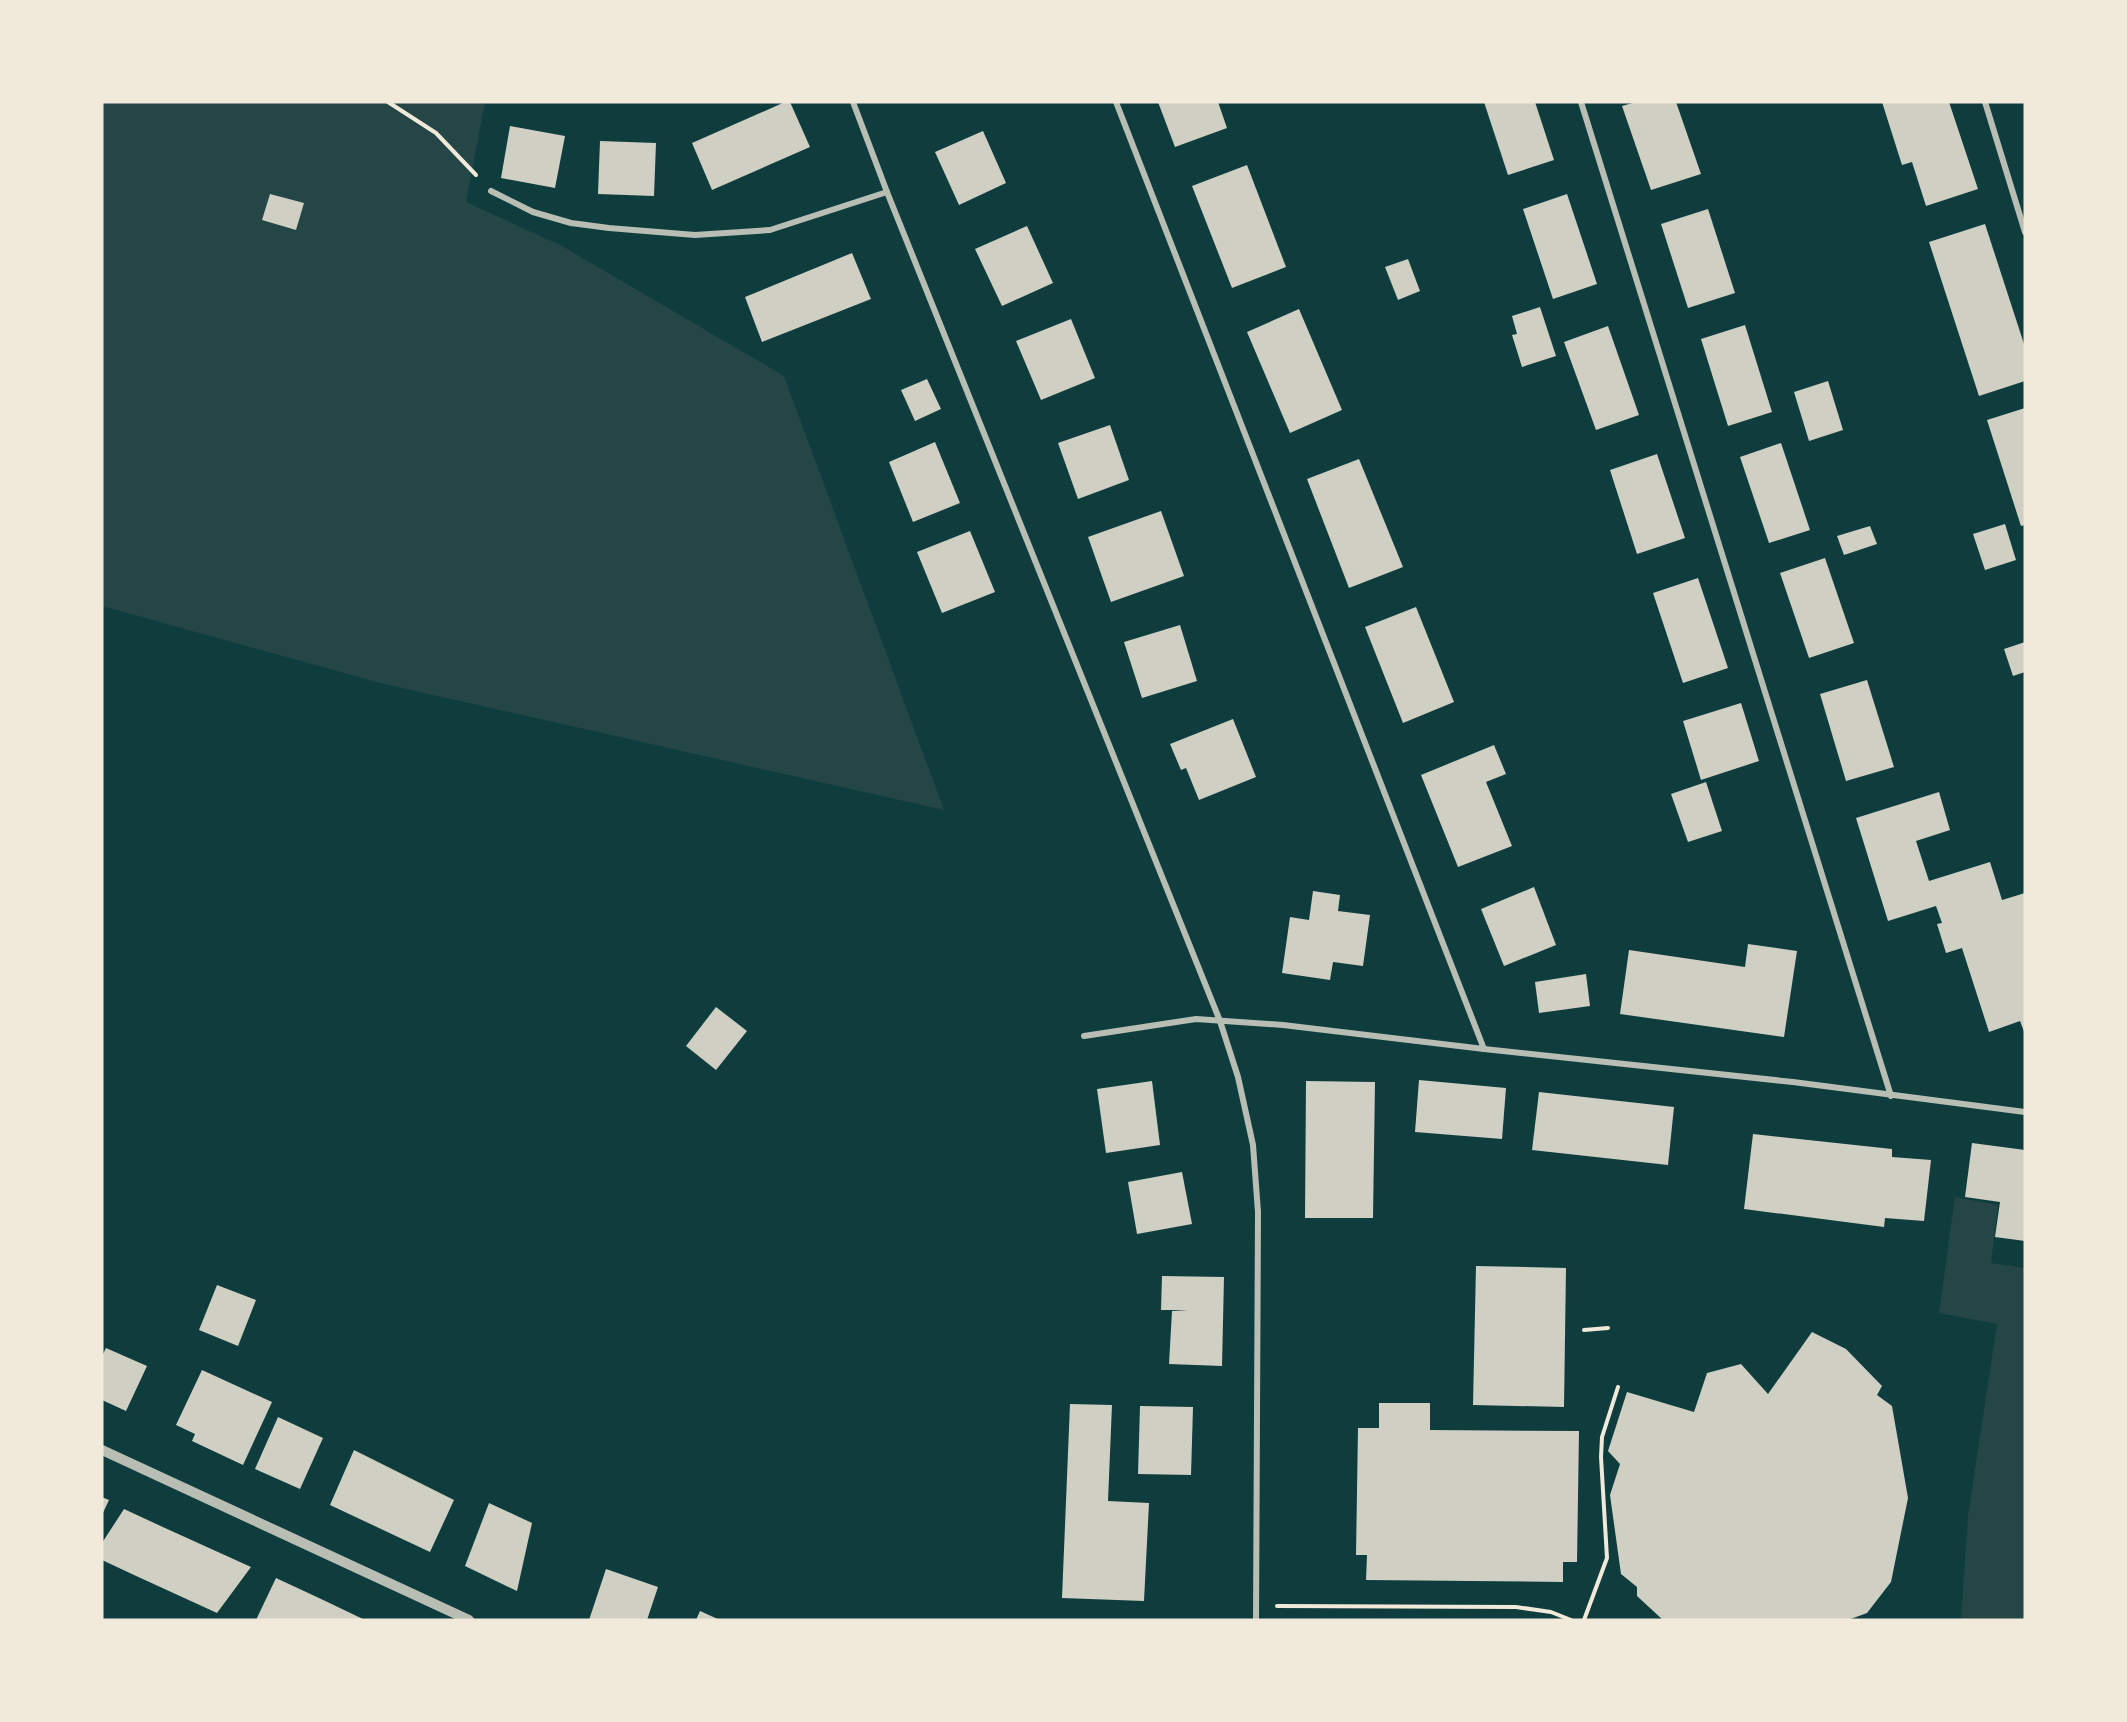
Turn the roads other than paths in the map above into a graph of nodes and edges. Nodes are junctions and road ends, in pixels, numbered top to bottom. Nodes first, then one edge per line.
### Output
1 (853, 102) edge
2 (1116, 102) edge
3 (1581, 102) edge
4 (1984, 102) edge
5 (491, 191) road end
6 (887, 192) junction
7 (2025, 232) edge
8 (1220, 1021) junction
9 (1083, 1036) dead end
10 (1484, 1049) junction
11 (1891, 1096) junction
12 (2025, 1112) edge
13 (102, 1450) edge
14 (470, 1620) edge
15 (1256, 1620) edge

1 - 6 street
2 - 10 street
3 - 11 street
4 - 7 street
5 - 6 street
6 - 8 street
8 - 9 street
8 - 10 street
8 - 15 street
10 - 11 street
11 - 12 street
13 - 14 street

